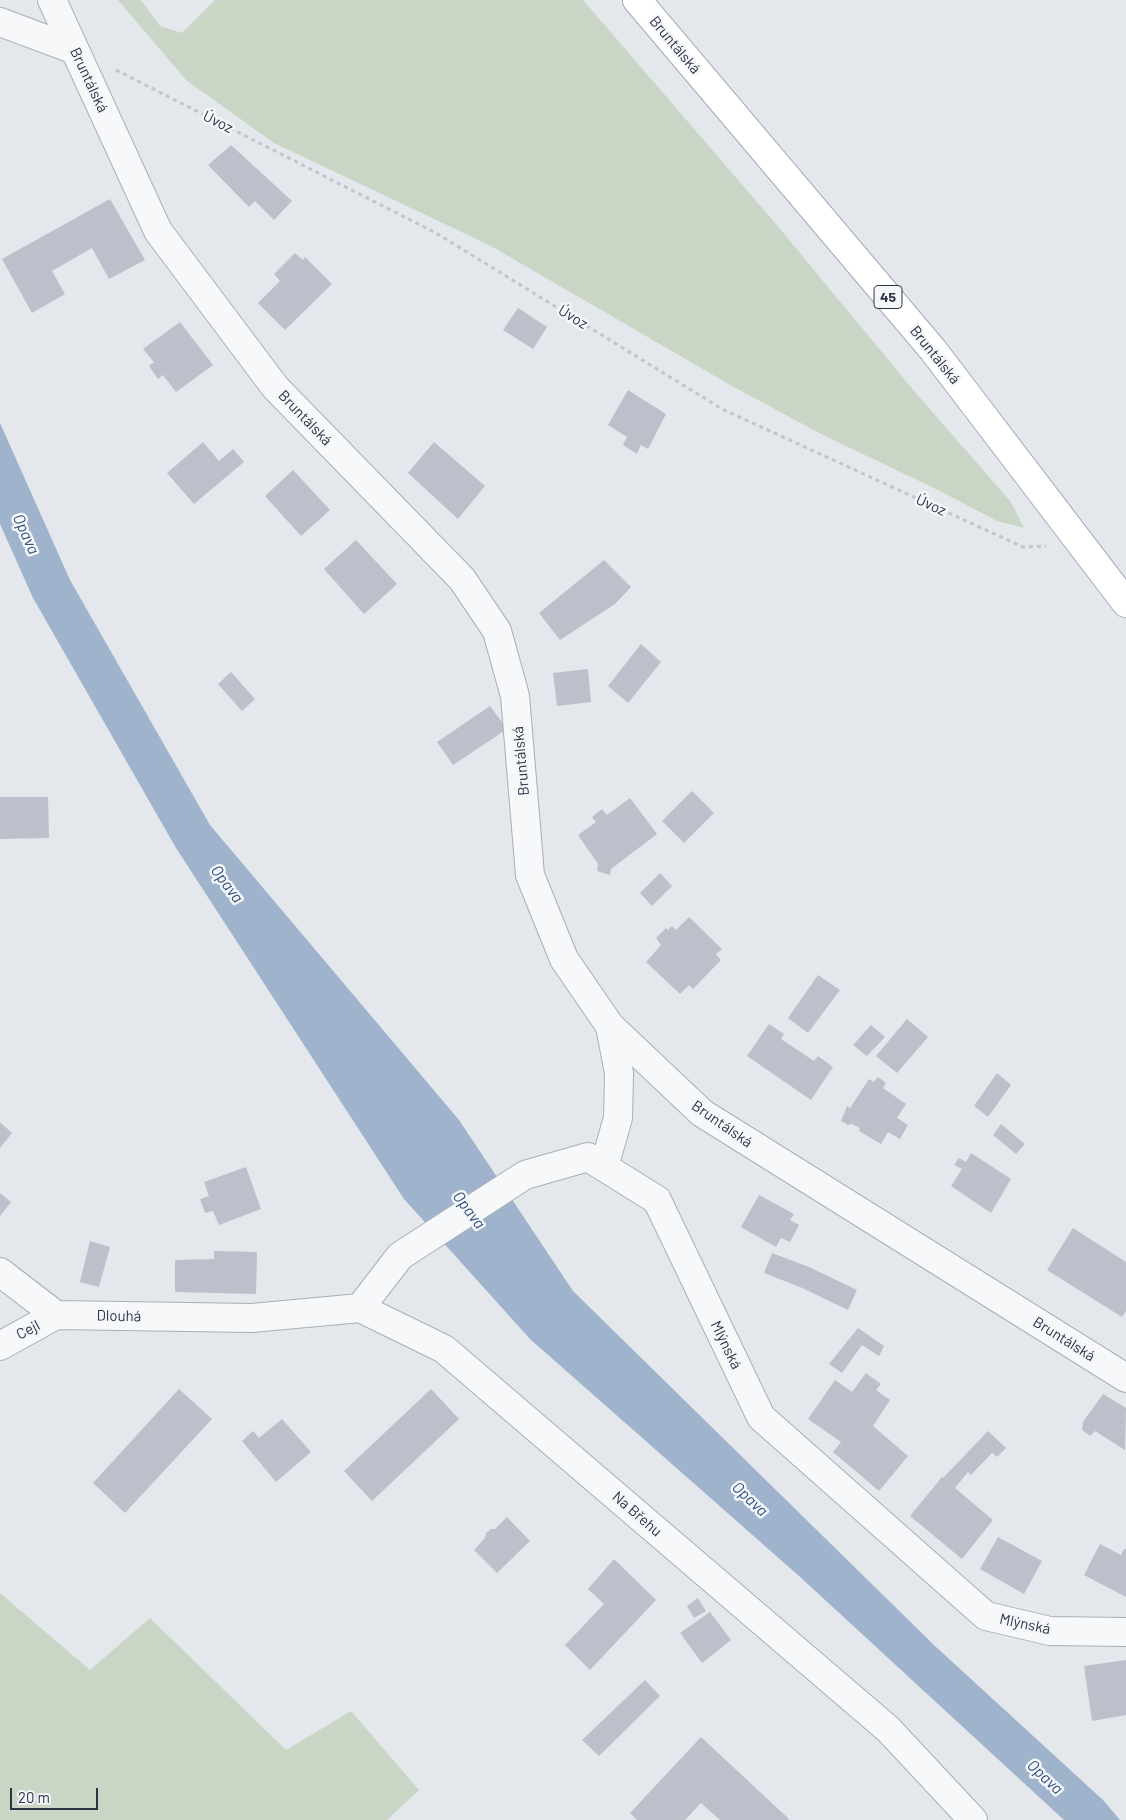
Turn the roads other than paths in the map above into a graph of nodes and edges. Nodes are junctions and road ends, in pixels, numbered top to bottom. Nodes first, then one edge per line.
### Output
1 (52, 0) edge
2 (637, 0) edge
3 (0, 22) edge
4 (75, 50) junction
5 (1126, 603) edge
6 (610, 1026) junction
7 (604, 1167) junction
8 (0, 1272) edge
9 (360, 1308) junction
10 (56, 1315) junction
11 (0, 1346) edge
12 (1126, 1378) edge
13 (1126, 1632) edge
14 (973, 1820) edge

1 - 4 street, Bruntálská
2 - 5 main road, Bruntálská / 45
3 - 4 street
4 - 6 street, Bruntálská
6 - 7 street
6 - 12 street, Bruntálská
7 - 9 street, Mlýnská
7 - 13 street, Mlýnská
8 - 10 street
9 - 10 street, Dlouhá
9 - 14 street, Na Břehu
10 - 11 street, Cejl

